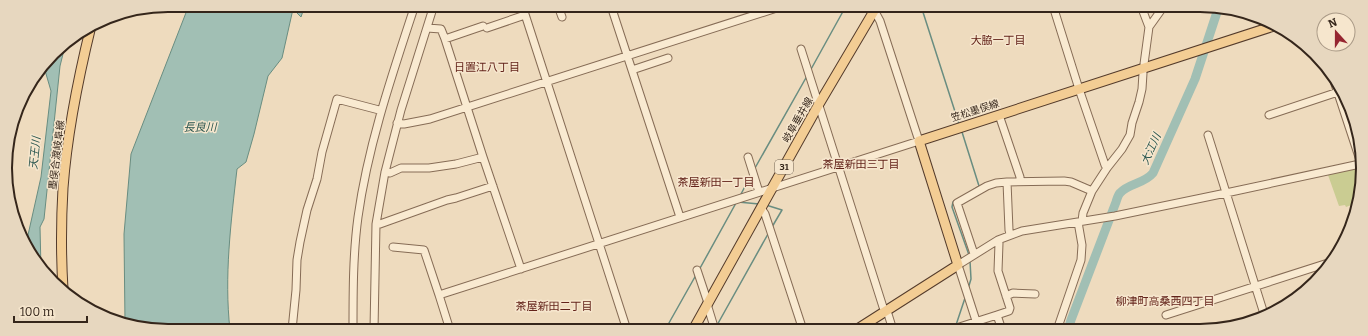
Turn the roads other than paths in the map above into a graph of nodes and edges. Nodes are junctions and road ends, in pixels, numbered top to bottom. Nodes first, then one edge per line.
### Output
1 (413, 12) edge
2 (432, 12) edge
3 (524, 12) edge
4 (560, 12) edge
5 (613, 12) edge
6 (764, 12) edge
7 (874, 12) edge
8 (877, 12) edge
9 (1055, 12) edge
10 (1143, 12) edge
11 (1160, 12) edge
12 (525, 16) junction
13 (562, 18) dead end
14 (1149, 27) junction
15 (426, 28) junction
16 (1269, 28) edge
17 (89, 33) edge
18 (446, 39) junction
19 (801, 49) dead end
20 (627, 56) junction
21 (668, 58) dead end
22 (1143, 68) junction
23 (632, 70) junction
24 (547, 81) junction
25 (1079, 89) junction
26 (1336, 93) edge
27 (1341, 101) edge
28 (819, 104) junction
29 (467, 107) junction
30 (379, 110) dead end
31 (999, 115) junction
32 (1270, 115) dead end
33 (397, 123) junction
34 (1208, 134) dead end
35 (1353, 139) edge
36 (918, 141) junction
37 (483, 157) junction
38 (748, 157) dead end
39 (1356, 165) edge
40 (838, 166) junction
41 (1107, 168) junction
42 (385, 172) junction
43 (1020, 181) junction
44 (1007, 182) junction
45 (493, 186) junction
46 (772, 187) junction
47 (1092, 191) junction
48 (758, 192) junction
49 (1226, 193) junction
50 (761, 208) junction
51 (680, 217) junction
52 (1080, 222) junction
53 (376, 224) junction
54 (1010, 234) junction
55 (998, 240) junction
56 (599, 243) junction
57 (393, 247) dead end
58 (974, 254) junction
59 (1323, 264) edge
60 (958, 265) junction
61 (521, 269) junction
62 (697, 270) dead end
63 (63, 283) edge
64 (1255, 286) junction
65 (1035, 294) dead end
66 (439, 295) junction
67 (1006, 296) junction
68 (708, 304) junction
69 (886, 310) junction
70 (1262, 311) edge
71 (997, 315) junction
72 (1166, 315) dead end
73 (976, 321) junction
74 (293, 324) edge
75 (353, 324) edge
76 (374, 324) edge
77 (448, 324) edge
78 (626, 324) edge
79 (696, 324) edge
80 (713, 324) edge
81 (801, 324) edge
82 (865, 324) edge
83 (891, 324) edge
84 (967, 324) edge
85 (977, 324) edge
86 (1000, 324) edge
87 (1059, 324) edge

1 - 75 street
2 - 15 street
3 - 12 street
4 - 13 street
5 - 20 street
6 - 20 street
7 - 28 main road, 岐阜垂井線 / 31
8 - 36 street
9 - 25 street
10 - 14 street
11 - 14 street
12 - 18 street
12 - 24 street
14 - 22 street
15 - 18 street
15 - 33 street
16 - 22 main road, 笠松墨俣線
17 - 63 main road, 墨俣合渡岐阜線
18 - 29 street
19 - 28 street
20 - 23 street
20 - 24 street
21 - 23 street
22 - 25 main road, 笠松墨俣線
22 - 41 street
23 - 51 street
24 - 29 street
24 - 56 street
25 - 31 main road, 笠松墨俣線
25 - 41 street
26 - 32 street
27 - 35 street
28 - 40 street
28 - 46 main road, 岐阜垂井線 / 31
29 - 33 street
29 - 37 street
30 - 74 street
31 - 36 main road, 笠松墨俣線
31 - 43 street
33 - 42 street
34 - 49 street
36 - 40 street
36 - 60 main road
37 - 42 street
37 - 45 street
38 - 48 street
39 - 49 street
40 - 46 street
40 - 69 street
41 - 47 street
42 - 53 street
43 - 44 street
43 - 47 street
44 - 54 street
44 - 58 street
45 - 53 street
45 - 61 street
46 - 48 street
46 - 50 main road, 岐阜垂井線 / 31
47 - 52 street
48 - 51 street
49 - 52 street
49 - 64 street
50 - 68 main road, 岐阜垂井線 / 31
50 - 81 street
51 - 56 street
52 - 54 street
52 - 87 street
53 - 76 street
54 - 55 street
55 - 58 street
55 - 67 street
56 - 61 street
56 - 78 street
57 - 66 street
58 - 60 street
59 - 64 street
60 - 69 main road
60 - 73 street
61 - 66 street
62 - 68 street
64 - 70 street
64 - 72 street
65 - 67 street
66 - 77 street
67 - 71 street
68 - 79 main road, 岐阜垂井線 / 31
68 - 80 street
69 - 82 main road
69 - 83 street
71 - 73 street
71 - 86 street
73 - 84 street
73 - 85 street

